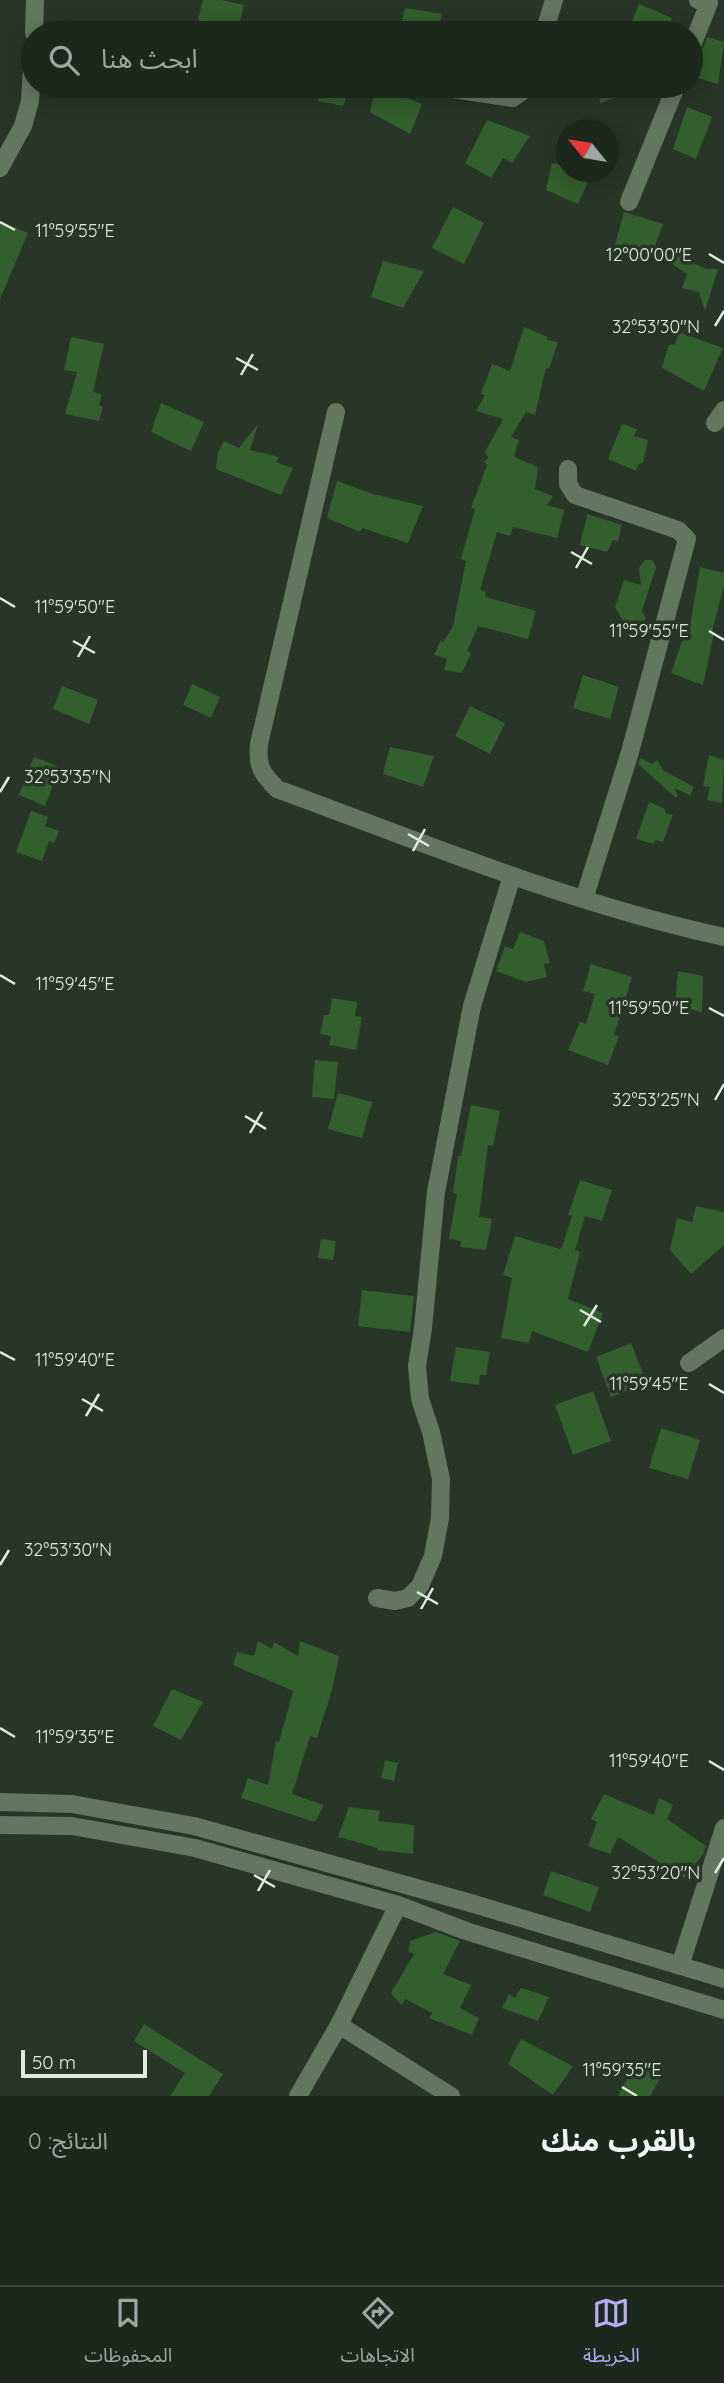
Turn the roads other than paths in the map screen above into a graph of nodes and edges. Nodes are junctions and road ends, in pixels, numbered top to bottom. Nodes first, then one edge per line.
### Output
1 (35, 0) edge
2 (554, 0) edge
3 (706, 1) edge
4 (34, 21) edge
5 (548, 21) edge
6 (700, 21) edge
7 (30, 98) edge
8 (671, 98) edge
9 (0, 169) edge
10 (629, 202) dead end
11 (336, 412) dead end
12 (568, 469) dead end
13 (512, 876) junction
14 (584, 899) junction
15 (724, 937) edge
16 (724, 1338) edge
17 (689, 1363) dead end
18 (377, 1598) dead end
19 (0, 1802) edge
20 (0, 1825) edge
21 (724, 1828) edge
22 (398, 1905) junction
23 (680, 1966) junction
24 (724, 1979) edge
25 (724, 2010) edge
26 (339, 2025) junction
27 (298, 2096) edge
28 (452, 2096) edge

1 - 4 street
2 - 5 street
3 - 6 street
7 - 9 street
8 - 10 street
11 - 13 street
12 - 14 street
13 - 14 street
13 - 18 street
14 - 15 street
16 - 17 street
19 - 23 street
20 - 22 street
21 - 23 street
22 - 25 street
22 - 26 street
23 - 24 street
26 - 27 street
26 - 28 street

